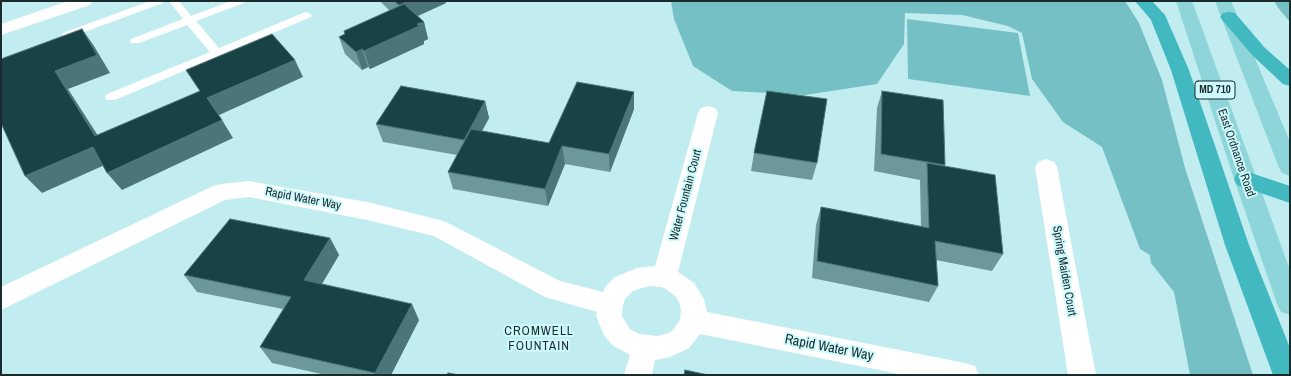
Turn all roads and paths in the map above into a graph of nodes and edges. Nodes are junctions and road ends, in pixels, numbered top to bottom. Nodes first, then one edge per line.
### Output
1 (84, 1) edge
2 (159, 1) edge
3 (174, 1) edge
4 (240, 1) edge
5 (1143, 1) edge
6 (1184, 1) edge
7 (1226, 9) edge
8 (307, 16) dead end
9 (188, 20) junction
10 (1, 30) edge
11 (59, 38) edge
12 (135, 40) dead end
13 (217, 53) junction
14 (1290, 80) edge
15 (111, 97) dead end
16 (708, 113) dead end
17 (1046, 167) dead end
18 (1290, 168) edge
19 (1245, 179) junction
20 (1290, 195) edge
21 (664, 277) junction
22 (1, 299) edge
23 (1290, 304) edge
24 (610, 305) junction
25 (693, 321) junction
26 (644, 348) junction
27 (638, 375) edge
28 (965, 375) edge
29 (1082, 375) edge
30 (1287, 375) edge

1 - 10 street
2 - 11 lane
3 - 9 lane
4 - 9 lane
5 - 30 highway
6 - 19 main road, East Ordnance Road / MD 710
7 - 14 highway
7 - 18 main road
8 - 13 lane
9 - 12 lane
9 - 13 lane
13 - 15 lane
16 - 21 street, Water Fountain Court
17 - 29 street, Spring Maiden Court
19 - 20 highway
19 - 23 main road, East Ordnance Road / MD 710
21 - 24 street
21 - 25 street
22 - 24 street, Rapid Water Way
24 - 26 street
25 - 26 street
25 - 28 street, Rapid Water Way
26 - 27 street

